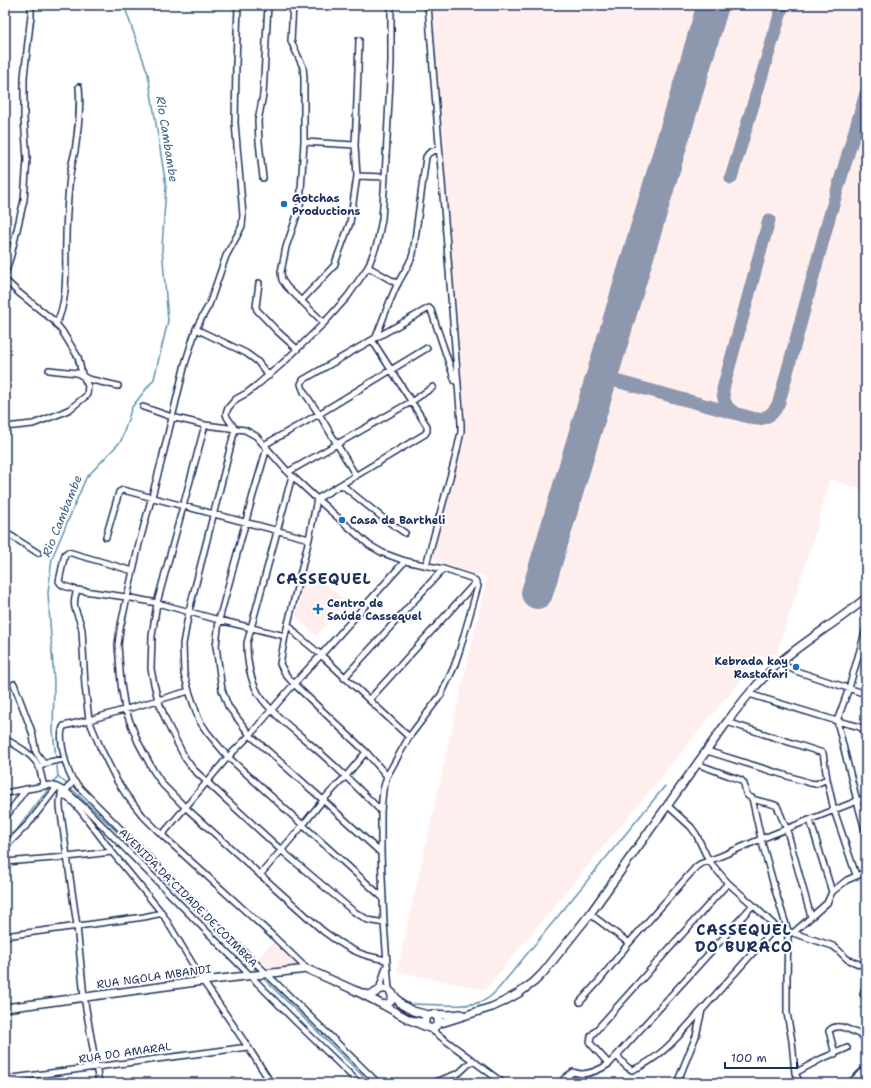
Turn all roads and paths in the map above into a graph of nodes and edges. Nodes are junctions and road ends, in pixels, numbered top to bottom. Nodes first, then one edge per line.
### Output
1 (31, 5) edge
2 (238, 5) edge
3 (268, 5) edge
4 (293, 5) edge
5 (391, 5) edge
6 (428, 5) edge
7 (359, 40) dead end
8 (79, 87) dead end
9 (304, 142) junction
10 (355, 145) junction
11 (439, 150) junction
12 (357, 176) junction
13 (385, 177) junction
14 (263, 178) dead end
15 (368, 267) junction
16 (5, 274) edge
17 (5, 280) edge
18 (259, 283) dead end
19 (398, 284) junction
20 (301, 301) junction
21 (324, 323) junction
22 (56, 324) junction
23 (196, 329) junction
24 (374, 338) junction
25 (427, 348) dead end
26 (297, 349) junction
27 (49, 370) dead end
28 (391, 370) junction
29 (269, 376) junction
30 (84, 378) junction
31 (118, 386) dead end
32 (433, 387) dead end
33 (458, 388) junction
34 (411, 402) junction
35 (142, 407) dead end
36 (319, 414) junction
37 (172, 417) junction
38 (205, 425) junction
39 (5, 428) edge
40 (235, 429) junction
41 (337, 444) junction
42 (266, 447) junction
43 (290, 474) junction
44 (356, 476) junction
45 (342, 485) junction
46 (152, 498) junction
47 (317, 499) junction
48 (184, 506) junction
49 (214, 514) junction
50 (246, 522) junction
51 (277, 531) junction
52 (5, 532) edge
53 (405, 533) dead end
54 (106, 537) dead end
55 (309, 539) junction
56 (38, 553) dead end
57 (405, 562) junction
58 (426, 565) junction
59 (443, 569) junction
60 (133, 571) junction
61 (476, 582) junction
62 (77, 590) junction
63 (126, 597) junction
64 (866, 598) edge
65 (157, 603) junction
66 (189, 611) junction
67 (219, 620) junction
68 (288, 624) junction
69 (251, 627) junction
70 (866, 629) edge
71 (285, 636) junction
72 (321, 655) junction
73 (779, 664) junction
74 (344, 678) junction
75 (14, 684) dead end
76 (294, 684) junction
77 (849, 688) junction
78 (189, 691) junction
79 (749, 694) junction
80 (866, 694) edge
81 (158, 700) junction
82 (370, 700) junction
83 (125, 709) junction
84 (272, 710) junction
85 (89, 720) junction
86 (837, 721) junction
87 (727, 722) junction
88 (250, 735) junction
89 (409, 737) junction
90 (5, 739) edge
91 (866, 740) edge
92 (707, 750) junction
93 (366, 752) junction
94 (228, 757) junction
95 (63, 760) junction
96 (697, 764) junction
97 (41, 766) junction
98 (346, 776) junction
99 (387, 776) junction
100 (827, 779) junction
101 (207, 782) junction
102 (73, 783) junction
103 (44, 786) junction
104 (26, 790) junction
105 (63, 790) junction
106 (5, 792) edge
107 (752, 798) junction
108 (866, 798) edge
109 (323, 800) junction
110 (857, 801) junction
111 (667, 806) junction
112 (185, 807) junction
113 (834, 810) junction
114 (381, 811) junction
115 (5, 818) edge
116 (810, 820) junction
117 (303, 825) junction
118 (787, 830) junction
119 (866, 834) edge
120 (162, 835) junction
121 (761, 839) junction
122 (5, 847) edge
123 (281, 850) junction
124 (112, 852) junction
125 (381, 853) junction
126 (68, 857) junction
127 (709, 860) junction
128 (5, 862) edge
129 (866, 872) edge
130 (260, 875) junction
131 (856, 875) junction
132 (728, 882) junction
133 (832, 892) junction
134 (383, 898) junction
135 (753, 904) junction
136 (162, 913) junction
137 (590, 914) junction
138 (811, 917) junction
139 (384, 923) junction
140 (77, 926) junction
141 (776, 926) junction
142 (790, 932) junction
143 (5, 936) edge
144 (629, 943) junction
145 (387, 962) junction
146 (866, 967) edge
147 (307, 969) junction
148 (266, 973) junction
149 (252, 975) junction
150 (203, 981) junction
151 (866, 986) edge
152 (354, 990) junction
153 (378, 991) junction
154 (390, 991) junction
155 (864, 994) dead end
156 (84, 997) junction
157 (580, 1002) dead end
158 (382, 1004) junction
159 (492, 1007) junction
160 (5, 1008) edge
161 (702, 1010) junction
162 (430, 1015) junction
163 (410, 1020) junction
164 (435, 1027) junction
165 (866, 1037) edge
166 (248, 1047) junction
167 (846, 1048) dead end
168 (835, 1054) junction
169 (617, 1055) junction
170 (473, 1060) junction
171 (609, 1064) junction
172 (96, 1066) junction
173 (866, 1068) edge
174 (795, 1072) junction
175 (5, 1079) edge
176 (99, 1083) edge
177 (271, 1083) edge
178 (359, 1083) edge
179 (378, 1083) edge
180 (434, 1083) edge
181 (504, 1083) edge
182 (560, 1083) edge
183 (677, 1083) edge
184 (800, 1083) edge
185 (850, 1083) edge

1 - 16 street
2 - 23 street
3 - 14 street
4 - 9 street
5 - 13 street
6 - 11 street
7 - 10 street
8 - 22 street
9 - 10 street
9 - 20 street
10 - 12 street
11 - 19 street
11 - 33 street
12 - 13 street
12 - 20 street
13 - 15 street
15 - 19 street
15 - 21 street
17 - 22 street
18 - 26 street
19 - 24 street
20 - 21 street
21 - 26 street
22 - 30 street
23 - 29 street
23 - 37 street
24 - 28 street
24 - 33 street
24 - 36 street
25 - 28 street
26 - 29 street
27 - 30 street
28 - 34 street
28 - 36 street
29 - 40 street
30 - 31 street
30 - 39 street
32 - 34 street
33 - 58 street
34 - 41 street
34 - 44 street
35 - 37 street
36 - 41 street
36 - 42 street
37 - 38 street
37 - 46 street
38 - 40 street
38 - 48 street
40 - 42 street
40 - 49 street
41 - 43 street
41 - 44 street
42 - 43 street
42 - 50 street
43 - 47 street
43 - 51 street
44 - 45 street
45 - 47 street
45 - 53 street
46 - 48 street
46 - 54 street
46 - 60 street
47 - 55 street
47 - 57 street
48 - 49 street
48 - 65 street
49 - 50 street
49 - 66 street
50 - 51 street
50 - 67 street
51 - 55 street
51 - 69 street
52 - 56 street
55 - 68 street
57 - 58 street
57 - 72 street
58 - 59 street
59 - 61 street
59 - 74 street
60 - 62 street
60 - 63 street
61 - 82 street
61 - 89 street
62 - 63 street
62 - 85 street
63 - 65 street
63 - 83 street
64 - 73 street
65 - 66 street
65 - 81 street
66 - 67 street
66 - 78 street
67 - 69 street
67 - 88 street
68 - 71 street
68 - 72 street
69 - 71 street
69 - 84 street
70 - 77 street
71 - 76 street
72 - 74 street
72 - 76 street
73 - 77 street
73 - 79 street
74 - 82 street
75 - 97 street
76 - 84 street
76 - 93 street
77 - 80 street
77 - 86 street
78 - 81 street
78 - 94 street
79 - 86 street
79 - 87 street
81 - 83 street
81 - 101 street
82 - 89 street
83 - 85 street
83 - 112 street
84 - 88 street
84 - 98 street
85 - 95 street
85 - 120 street
86 - 91 street
86 - 110 street
87 - 92 street
87 - 100 street
88 - 94 street
88 - 109 street
89 - 99 street
90 - 97 street
92 - 96 street
92 - 100 street
93 - 98 street
93 - 99 street
94 - 101 street
94 - 117 street
95 - 97 street
95 - 102 street
96 - 107 street
96 - 111 street
97 - 103 street
98 - 109 street
98 - 114 street
99 - 114 street
100 - 113 street
101 - 112 street
101 - 123 street
102 - 105 street
102 - 148 street, AVENIDA DA CIDADE DE COIMBRA
103 - 104 street
103 - 105 street
104 - 106 street
104 - 115 street
105 - 122 street
105 - 124 street
105 - 126 street
105 - 149 street, AVENIDA DA CIDADE DE COIMBRA
107 - 118 street
107 - 121 street
108 - 110 street
109 - 117 street
109 - 125 street
110 - 113 street
110 - 119 street
111 - 127 street
111 - 137 street
112 - 120 street
112 - 130 street
113 - 116 street
113 - 131 street
114 - 125 street
116 - 118 street
116 - 133 street
117 - 123 street
117 - 134 street
118 - 121 street
118 - 138 street
120 - 147 street
121 - 127 street
121 - 142 street
123 - 130 street
123 - 139 street
124 - 126 street
124 - 136 street
125 - 134 street
126 - 128 street
126 - 140 street
127 - 132 street
127 - 144 street
129 - 131 street
130 - 145 street
131 - 133 street
132 - 135 street
132 - 171 street
133 - 138 street
134 - 139 street
135 - 141 street
135 - 169 street
136 - 140 street
136 - 150 street
137 - 144 street
137 - 159 street
138 - 142 street
139 - 145 street
140 - 143 street
140 - 156 street
141 - 142 street
141 - 161 street
142 - 146 street
142 - 174 street
144 - 157 street
145 - 153 street
145 - 154 street
147 - 148 street, RUA NGOLA MBANDI
147 - 152 street
148 - 149 street, RUA NGOLA MBANDI
148 - 179 street, AVENIDA DA CIDADE DE COIMBRA
149 - 150 street, RUA NGOLA MBANDI
149 - 178 street, AVENIDA DA CIDADE DE COIMBRA
150 - 156 street, RUA NGOLA MBANDI
150 - 166 street
151 - 155 street
152 - 153 street
152 - 158 street
153 - 154 street
153 - 158 street
154 - 158 street
154 - 162 street
156 - 160 street, RUA NGOLA MBANDI
156 - 172 street
158 - 163 street
159 - 162 street
159 - 164 street
161 - 169 street
161 - 183 street
162 - 163 street
162 - 164 street
163 - 164 street
164 - 170 street
165 - 168 street
166 - 172 street, RUA DO AMARAL
166 - 177 street
167 - 168 street
168 - 174 street
169 - 171 street
170 - 180 street
170 - 181 street
171 - 182 street
172 - 175 street, RUA DO AMARAL
172 - 176 street
173 - 185 street
174 - 184 street

